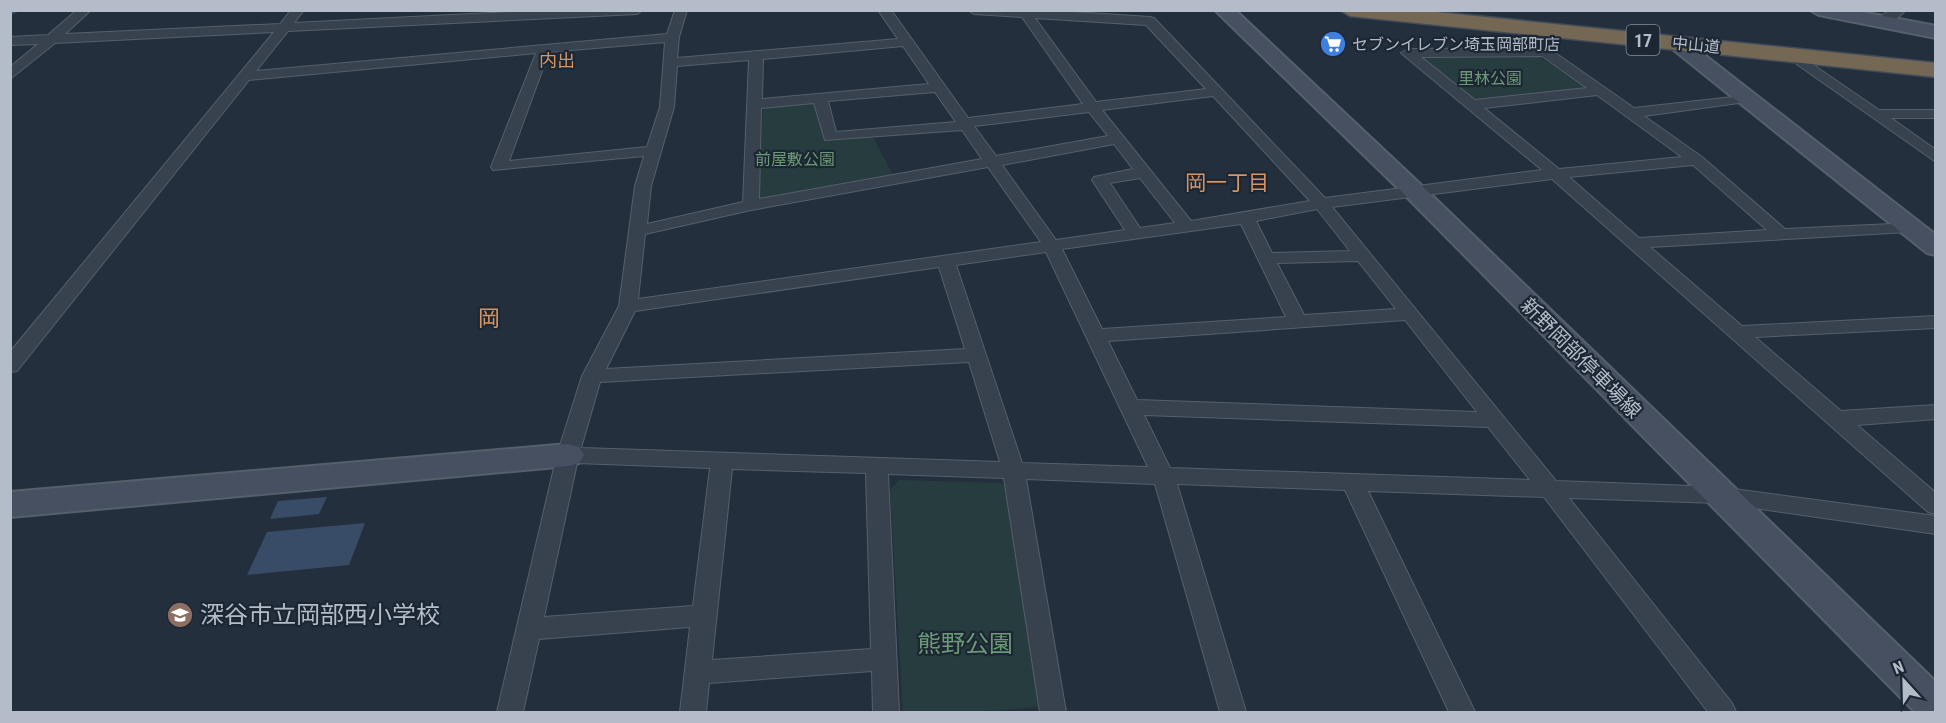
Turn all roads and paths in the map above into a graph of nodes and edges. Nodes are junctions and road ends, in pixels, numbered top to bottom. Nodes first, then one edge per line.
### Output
1 (86, 10) edge
2 (298, 10) edge
3 (636, 10) edge
4 (681, 10) edge
5 (884, 10) edge
6 (974, 10) edge
7 (1224, 10) edge
8 (1350, 10) edge
9 (1819, 10) edge
10 (1900, 10) edge
11 (1026, 14) junction
12 (424, 15) edge
13 (1884, 23) junction
14 (284, 28) junction
15 (1537, 29) junction
16 (1935, 32) edge
17 (672, 37) junction
18 (52, 39) junction
19 (10, 41) edge
20 (905, 42) junction
21 (1677, 43) junction
22 (543, 49) junction
23 (1545, 52) junction
24 (756, 55) junction
25 (1793, 56) junction
26 (669, 63) junction
27 (1935, 70) edge
28 (10, 75) edge
29 (243, 76) junction
30 (939, 87) junction
31 (1599, 91) junction
32 (1214, 92) junction
33 (820, 98) junction
34 (1746, 98) junction
35 (754, 105) junction
36 (1471, 105) junction
37 (1093, 108) junction
38 (1630, 113) junction
39 (1876, 114) junction
40 (1935, 114) edge
41 (966, 124) junction
42 (1119, 140) junction
43 (652, 152) junction
44 (1935, 157) edge
45 (1697, 160) junction
46 (992, 161) junction
47 (1144, 172) junction
48 (1556, 174) junction
49 (1412, 189) junction
50 (1320, 202) junction
51 (751, 205) junction
52 (1246, 218) junction
53 (1187, 226) junction
54 (1908, 227) junction
55 (636, 231) junction
56 (1136, 234) junction
57 (1782, 235) junction
58 (1635, 243) junction
59 (1052, 246) junction
60 (1935, 248) edge
61 (1364, 256) junction
62 (1266, 258) junction
63 (946, 261) junction
64 (628, 306) junction
65 (1411, 314) junction
66 (1298, 322) junction
67 (1935, 322) edge
68 (1737, 332) junction
69 (1095, 336) junction
70 (976, 355) junction
71 (10, 366) edge
72 (592, 376) junction
73 (1130, 407) junction
74 (1935, 412) edge
75 (1836, 418) junction
76 (1495, 420) junction
77 (568, 455) junction
78 (722, 460) junction
79 (877, 465) junction
80 (1013, 469) junction
81 (1163, 475) junction
82 (1352, 481) junction
83 (1548, 487) junction
84 (1719, 495) junction
85 (10, 505) edge
86 (1935, 506) edge
87 (1935, 525) edge
88 (704, 616) junction
89 (529, 629) junction
90 (884, 660) junction
91 (698, 672) junction
92 (1935, 708) edge
93 (510, 712) edge
94 (693, 712) edge
95 (886, 712) edge
96 (1053, 712) edge
97 (1233, 712) edge
98 (1462, 712) edge
99 (1723, 712) edge

1 - 18 street
2 - 14 street
3 - 12 street
4 - 17 street
5 - 20 street
6 - 11 street
7 - 49 main road, 新野岡部停車場線
8 - 15 highway, 中山道 / 17
9 - 13 main road
10 - 13 street
11 - 32 street
11 - 37 street
12 - 14 street
13 - 16 main road
14 - 18 street
14 - 29 street
15 - 21 highway, 中山道 / 17
15 - 23 street
17 - 22 street
17 - 26 street
18 - 19 street
18 - 28 street
20 - 24 street
20 - 30 street
21 - 25 highway, 中山道 / 17
21 - 34 main road
22 - 29 street
22 - 43 street
23 - 31 street
23 - 36 street
24 - 26 street
24 - 35 street
25 - 27 highway, 中山道 / 17
25 - 39 street
26 - 43 street
29 - 71 street
30 - 33 street
30 - 41 street
31 - 36 street
31 - 38 street
32 - 37 street
32 - 50 street
33 - 35 street
33 - 41 street
34 - 38 street
34 - 54 main road
35 - 51 street
36 - 48 street
37 - 41 street
37 - 42 street
38 - 45 street
39 - 40 street
39 - 44 street
41 - 46 street
42 - 46 street
42 - 47 street
43 - 55 street
45 - 48 street
45 - 57 street
46 - 51 street
46 - 59 street
47 - 53 street
47 - 56 street
48 - 49 street
48 - 58 street
49 - 50 street
49 - 84 main road, 新野岡部停車場線
50 - 52 street
50 - 61 street
51 - 55 street
52 - 53 street
52 - 62 street
53 - 56 street
54 - 57 street
54 - 60 main road
55 - 64 street
56 - 59 street
57 - 58 street
58 - 68 street
59 - 63 street
59 - 69 street
61 - 62 street
61 - 65 street
62 - 66 street
63 - 64 street
63 - 70 street
64 - 72 street
65 - 66 street
65 - 76 street
66 - 69 street
67 - 68 street
68 - 75 street
69 - 73 street
70 - 72 street
70 - 80 street
72 - 77 street
73 - 76 street
73 - 81 street
74 - 75 street
75 - 86 street
76 - 83 street
77 - 78 street
77 - 85 main road
77 - 89 street
78 - 79 street
78 - 88 street
79 - 80 street
79 - 90 street
80 - 81 street
80 - 96 street
81 - 82 street
81 - 97 street
82 - 83 street
82 - 98 street
83 - 84 street
83 - 99 street
84 - 87 street
84 - 92 main road, 新野岡部停車場線
88 - 89 street
88 - 91 street
89 - 93 street
90 - 91 street
90 - 95 street
91 - 94 street

